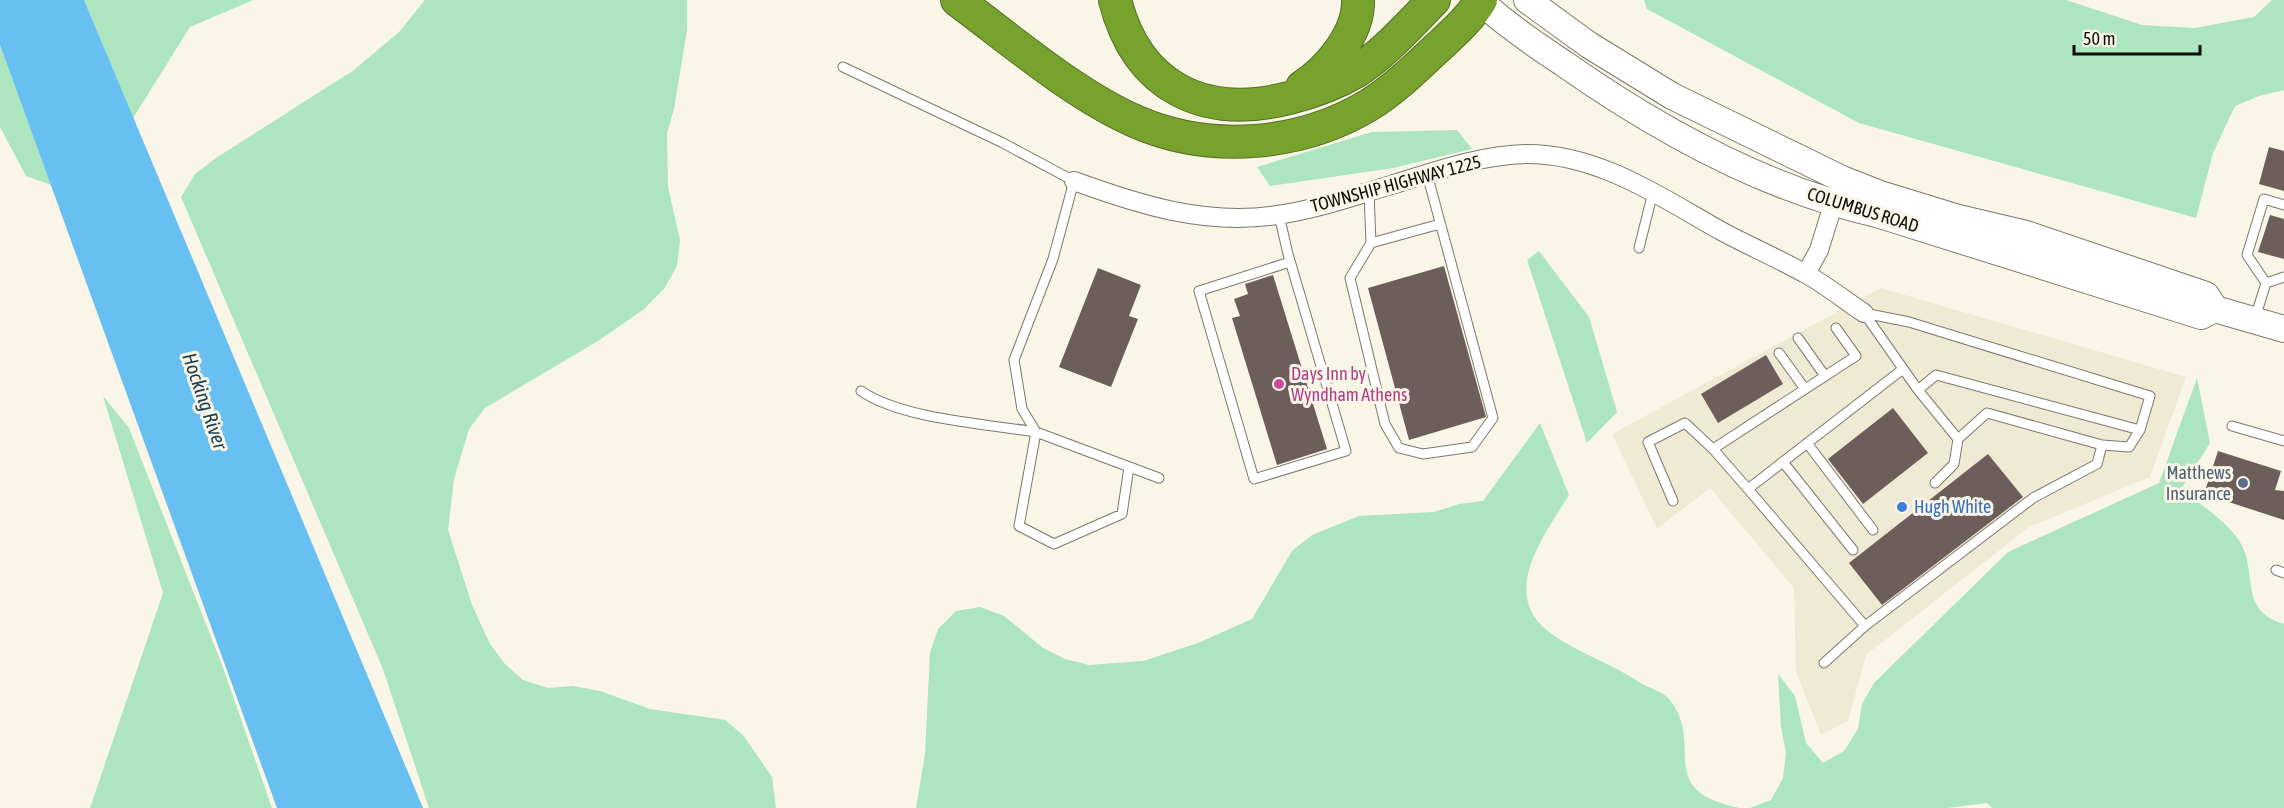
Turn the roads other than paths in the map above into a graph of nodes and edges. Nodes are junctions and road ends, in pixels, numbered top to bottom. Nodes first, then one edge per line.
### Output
1 (957, 0) edge
2 (1115, 0) edge
3 (1358, 0) edge
4 (1434, 0) edge
5 (1527, 0) edge
6 (1480, 1) edge
7 (843, 67) dead end
8 (1272, 102) junction
9 (1426, 174) junction
10 (1842, 179) junction
11 (1074, 181) junction
12 (1369, 192) junction
13 (1653, 192) junction
14 (1833, 204) junction
15 (2284, 205) edge
16 (1279, 215) junction
17 (1440, 224) junction
18 (1371, 243) junction
19 (1639, 248) dead end
20 (1290, 262) junction
21 (1806, 274) junction
22 (2284, 277) edge
23 (2266, 283) junction
24 (2215, 309) junction
25 (1864, 313) junction
26 (2254, 321) junction
27 (1836, 328) dead end
28 (2284, 329) edge
29 (1798, 338) dead end
30 (1779, 353) dead end
31 (1904, 369) junction
32 (1825, 376) junction
33 (1805, 389) junction
34 (1918, 390) junction
35 (861, 392) dead end
36 (2232, 426) dead end
37 (2140, 430) junction
38 (1036, 432) junction
39 (1958, 439) junction
40 (2284, 441) edge
41 (1807, 443) junction
42 (2102, 445) junction
43 (1713, 449) junction
44 (1783, 462) junction
45 (1129, 467) junction
46 (1159, 478) dead end
47 (1935, 483) dead end
48 (1748, 489) junction
49 (1674, 501) dead end
50 (1873, 530) dead end
51 (1853, 550) dead end
52 (1865, 626) junction
53 (1824, 663) dead end

1 - 6 highway
2 - 8 highway
3 - 8 highway
4 - 8 highway
5 - 10 main road, COLUMBUS ROAD
6 - 14 main road, COLUMBUS ROAD
7 - 11 lane
9 - 12 street, TOWNSHIP HIGHWAY 1225
9 - 13 street, TOWNSHIP HIGHWAY 1225
9 - 17 lane
10 - 14 street
10 - 24 main road, COLUMBUS ROAD
11 - 16 street, TOWNSHIP HIGHWAY 1225
11 - 38 lane
12 - 16 street, TOWNSHIP HIGHWAY 1225
12 - 18 lane
13 - 19 lane
13 - 21 street, TOWNSHIP HIGHWAY 1225
14 - 21 street
14 - 24 main road, COLUMBUS ROAD
15 - 23 lane
16 - 20 lane
17 - 18 lane
17 - 18 lane
20 - 20 lane
21 - 25 street, TOWNSHIP HIGHWAY 1225
22 - 23 lane
23 - 26 lane
24 - 26 main road, COLUMBUS ROAD
25 - 31 lane
25 - 37 lane
26 - 28 main road, COLUMBUS ROAD
27 - 32 lane
29 - 32 lane
30 - 33 lane
31 - 34 lane
31 - 41 lane
32 - 33 lane
33 - 43 lane
34 - 37 lane
34 - 39 lane
35 - 38 lane
36 - 40 lane
37 - 42 lane
38 - 45 lane
38 - 45 lane
39 - 42 lane
39 - 47 lane
41 - 44 lane
41 - 50 lane
42 - 52 lane
43 - 48 lane
43 - 49 lane
44 - 48 lane
44 - 51 lane
45 - 46 lane
48 - 52 lane
52 - 53 lane

